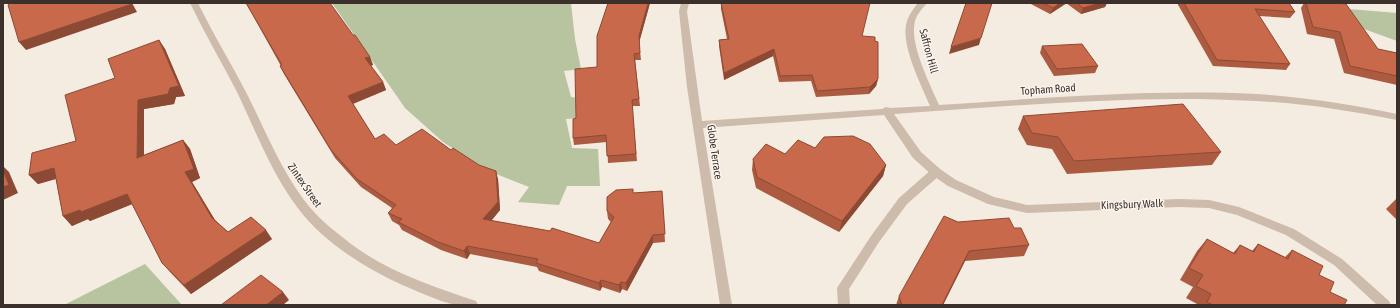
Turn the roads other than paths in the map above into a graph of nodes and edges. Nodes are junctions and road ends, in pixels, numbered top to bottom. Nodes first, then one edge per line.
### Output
1 (194, 3) edge
2 (685, 3) edge
3 (923, 3) edge
4 (935, 108) junction
5 (886, 110) junction
6 (1397, 117) edge
7 (699, 125) junction
8 (936, 172) junction
9 (472, 305) edge
10 (726, 305) edge
11 (844, 305) edge
12 (1385, 305) edge

1 - 9 street, Zintex Street
2 - 7 street, Globe Terrace
3 - 4 street, Saffron Hill
4 - 5 street, Topham Road
4 - 6 street, Topham Road
5 - 7 street, Topham Road
5 - 8 street, Kingsbury Walk
7 - 10 street, Globe Terrace
8 - 11 street
8 - 12 street, Kingsbury Walk

